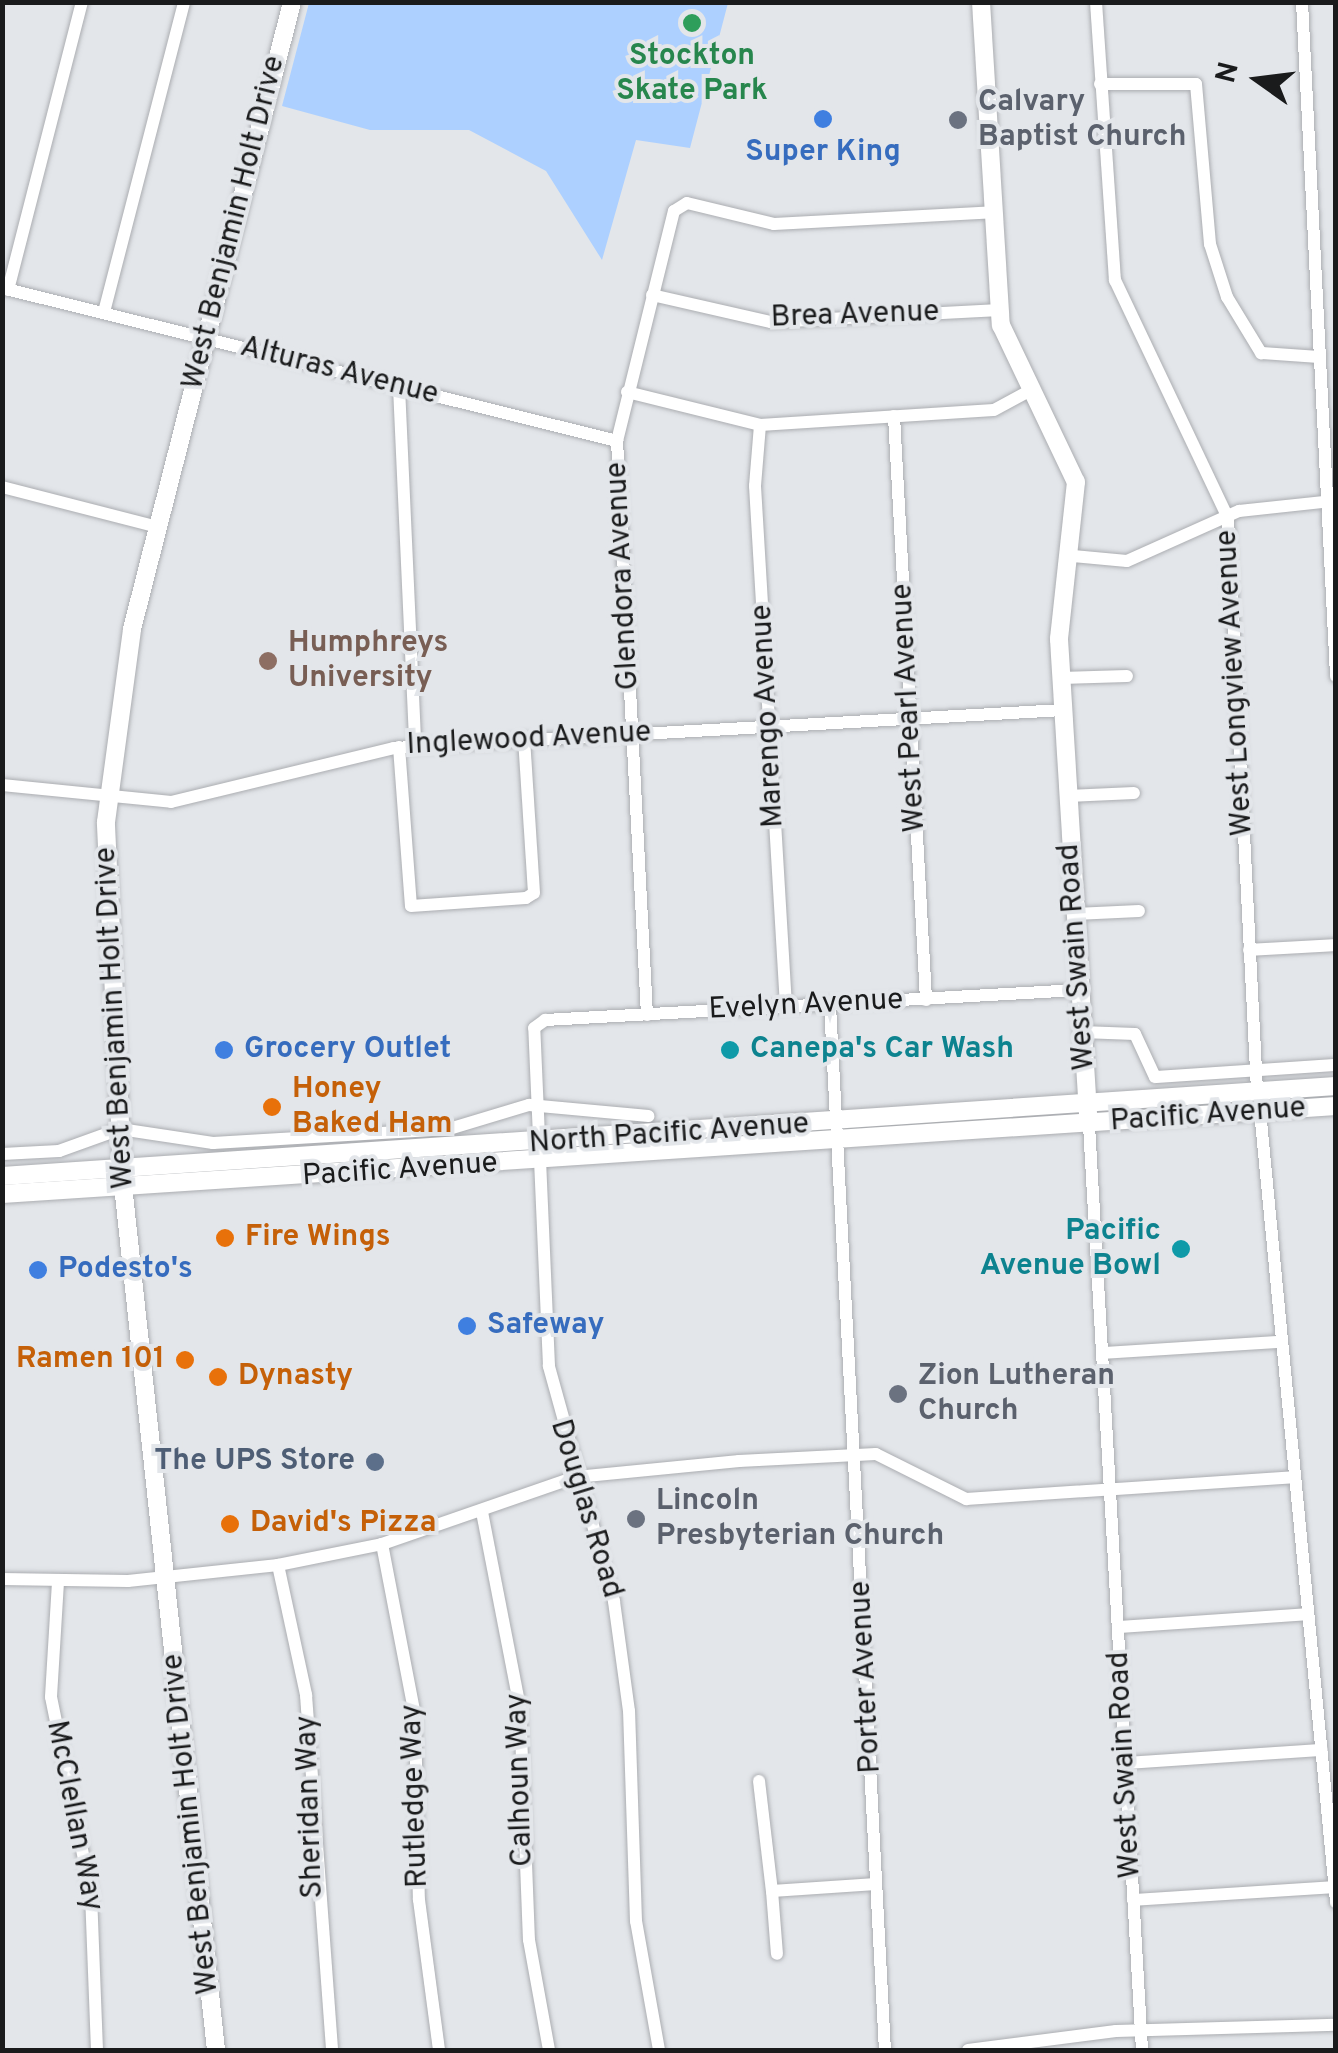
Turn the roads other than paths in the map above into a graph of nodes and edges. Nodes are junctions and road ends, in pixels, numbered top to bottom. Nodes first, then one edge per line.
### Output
1 (82, 2) edge
2 (184, 2) edge
3 (292, 2) edge
4 (981, 2) edge
5 (1096, 2) edge
6 (1302, 2) edge
7 (1100, 84) junction
8 (993, 212) junction
9 (5, 289) edge
10 (652, 295) junction
11 (1000, 310) junction
12 (104, 312) junction
13 (206, 338) junction
14 (1320, 357) junction
15 (398, 387) junction
16 (1031, 390) junction
17 (627, 392) junction
18 (894, 416) junction
19 (760, 426) junction
20 (617, 442) junction
21 (2, 487) edge
22 (1332, 501) edge
23 (1228, 518) junction
24 (158, 527) junction
25 (1073, 556) junction
26 (1127, 676) dead end
27 (1336, 676) edge
28 (1061, 678) junction
29 (1063, 710) junction
30 (910, 718) junction
31 (769, 726) junction
32 (632, 732) junction
33 (524, 738) junction
34 (415, 746) junction
35 (399, 747) junction
36 (2, 785) edge
37 (1134, 793) dead end
38 (1068, 796) junction
39 (107, 800) junction
40 (1139, 911) dead end
41 (1074, 914) junction
42 (1336, 945) edge
43 (1249, 950) junction
44 (1079, 990) junction
45 (926, 1000) junction
46 (830, 1005) junction
47 (786, 1007) junction
48 (648, 1015) junction
49 (536, 1026) joint
50 (1082, 1032) junction
51 (1336, 1065) edge
52 (1255, 1071) junction
53 (1336, 1089) edge
54 (1257, 1091) junction
55 (1087, 1104) junction
56 (539, 1105) junction
57 (1336, 1106) edge
58 (1260, 1111) junction
59 (648, 1116) dead end
60 (1198, 1116) junction
61 (1089, 1125) junction
62 (120, 1129) junction
63 (834, 1133) junction
64 (542, 1153) junction
65 (2, 1154) edge
66 (2, 1176) edge
67 (123, 1178) junction
68 (2, 1194) edge
69 (1279, 1342) junction
70 (1102, 1353) junction
71 (855, 1454) junction
72 (576, 1477) junction
73 (1294, 1478) junction
74 (1110, 1490) junction
75 (482, 1512) junction
76 (382, 1544) junction
77 (278, 1565) junction
78 (166, 1578) junction
79 (2, 1580) edge
80 (58, 1582) junction
81 (1308, 1614) junction
82 (1118, 1627) junction
83 (1322, 1750) junction
84 (1126, 1763) junction
85 (758, 1781) dead end
86 (876, 1884) junction
87 (1334, 1887) edge
88 (772, 1891) junction
89 (1133, 1900) junction
90 (1336, 1902) edge
91 (777, 1954) dead end
92 (1336, 2025) edge
93 (1141, 2033) junction
94 (97, 2050) edge
95 (216, 2050) edge
96 (332, 2050) edge
97 (438, 2050) edge
98 (549, 2050) edge
99 (659, 2050) edge
100 (885, 2050) edge
101 (968, 2050) edge
102 (1142, 2050) edge

1 - 9 street
2 - 12 street
3 - 13 main road, West Benjamin Holt Drive
4 - 8 main road, West Swain Road
5 - 7 street, West Longview Avenue
6 - 14 street
7 - 14 street
7 - 23 street, West Longview Avenue
8 - 10 street, Glendora Avenue
8 - 11 main road, West Swain Road
9 - 12 street, Alturas Avenue
10 - 11 street, Brea Avenue
10 - 17 street, Glendora Avenue
11 - 16 main road, West Swain Road
12 - 13 street, Alturas Avenue
13 - 15 street, Alturas Avenue
13 - 24 main road, West Benjamin Holt Drive
14 - 22 street
15 - 20 street, Alturas Avenue
15 - 34 street
16 - 18 street
16 - 25 main road, West Swain Road
17 - 19 street
17 - 20 street, Glendora Avenue
18 - 19 street
18 - 30 street, West Pearl Avenue
19 - 31 street, Marengo Avenue
20 - 32 street, Glendora Avenue
21 - 24 street
22 - 23 street
22 - 27 street
23 - 25 street
23 - 43 street, West Longview Avenue
24 - 39 main road, West Benjamin Holt Drive
25 - 28 main road, West Swain Road
26 - 28 street
28 - 29 main road, West Swain Road
29 - 30 street, Inglewood Avenue
29 - 38 main road, West Swain Road
30 - 31 street, Inglewood Avenue
30 - 45 street, West Pearl Avenue
31 - 32 street, Inglewood Avenue
31 - 47 street, Marengo Avenue
32 - 33 street, Inglewood Avenue
32 - 48 street, Glendora Avenue
33 - 34 street, Inglewood Avenue
33 - 35 street
34 - 35 street, Inglewood Avenue
35 - 39 street, Inglewood Avenue
36 - 39 street, Inglewood Avenue
37 - 38 street
38 - 41 main road, West Swain Road
39 - 62 main road, West Benjamin Holt Drive
40 - 41 street
41 - 44 main road, West Swain Road
42 - 43 street
43 - 52 street, West Longview Avenue
44 - 45 street, Evelyn Avenue
44 - 50 main road, West Swain Road
45 - 46 street, Evelyn Avenue
46 - 47 street, Evelyn Avenue
46 - 63 street, Porter Avenue
47 - 48 street, Evelyn Avenue
48 - 49 street, Evelyn Avenue
49 - 56 street, Douglas Road
50 - 52 street
50 - 55 main road, West Swain Road
51 - 52 street
52 - 54 street, West Longview Avenue
53 - 54 main road, North Pacific Avenue
53 - 58 main road
54 - 55 main road, North Pacific Avenue
54 - 60 main road
55 - 61 main road, West Swain Road
55 - 63 main road, North Pacific Avenue
56 - 59 street
56 - 62 street
56 - 64 street, Douglas Road
57 - 58 main road, Pacific Avenue
58 - 60 main road, Pacific Avenue
58 - 69 street
60 - 61 main road, Pacific Avenue
61 - 63 main road, Pacific Avenue
61 - 70 street, West Swain Road
62 - 65 street
62 - 67 main road, West Benjamin Holt Drive
63 - 64 main road, North Pacific Avenue
63 - 71 street, Porter Avenue
64 - 67 main road, Pacific Avenue
64 - 72 street, Douglas Road
66 - 67 main road
67 - 68 main road, Pacific Avenue
67 - 78 main road, West Benjamin Holt Drive
69 - 70 street
69 - 73 street
70 - 74 street, West Swain Road
71 - 72 street
71 - 74 street
71 - 86 street, Porter Avenue
72 - 75 street
72 - 99 street, Douglas Road
73 - 74 street
73 - 81 street
74 - 82 street, West Swain Road
75 - 76 street
75 - 98 street, Calhoun Way
76 - 77 street
76 - 97 street, Rutledge Way
77 - 78 street
77 - 96 street, Sheridan Way
78 - 80 street
78 - 95 main road, West Benjamin Holt Drive
79 - 80 street
80 - 94 street, McClellan Way
81 - 82 street
81 - 83 street
82 - 84 street, West Swain Road
83 - 84 street
83 - 87 street
84 - 89 street, West Swain Road
85 - 88 street
86 - 88 street
86 - 100 street, Porter Avenue
87 - 89 street
87 - 90 street
88 - 91 street
89 - 93 street, West Swain Road
92 - 93 street
93 - 101 street
93 - 102 street, West Swain Road

